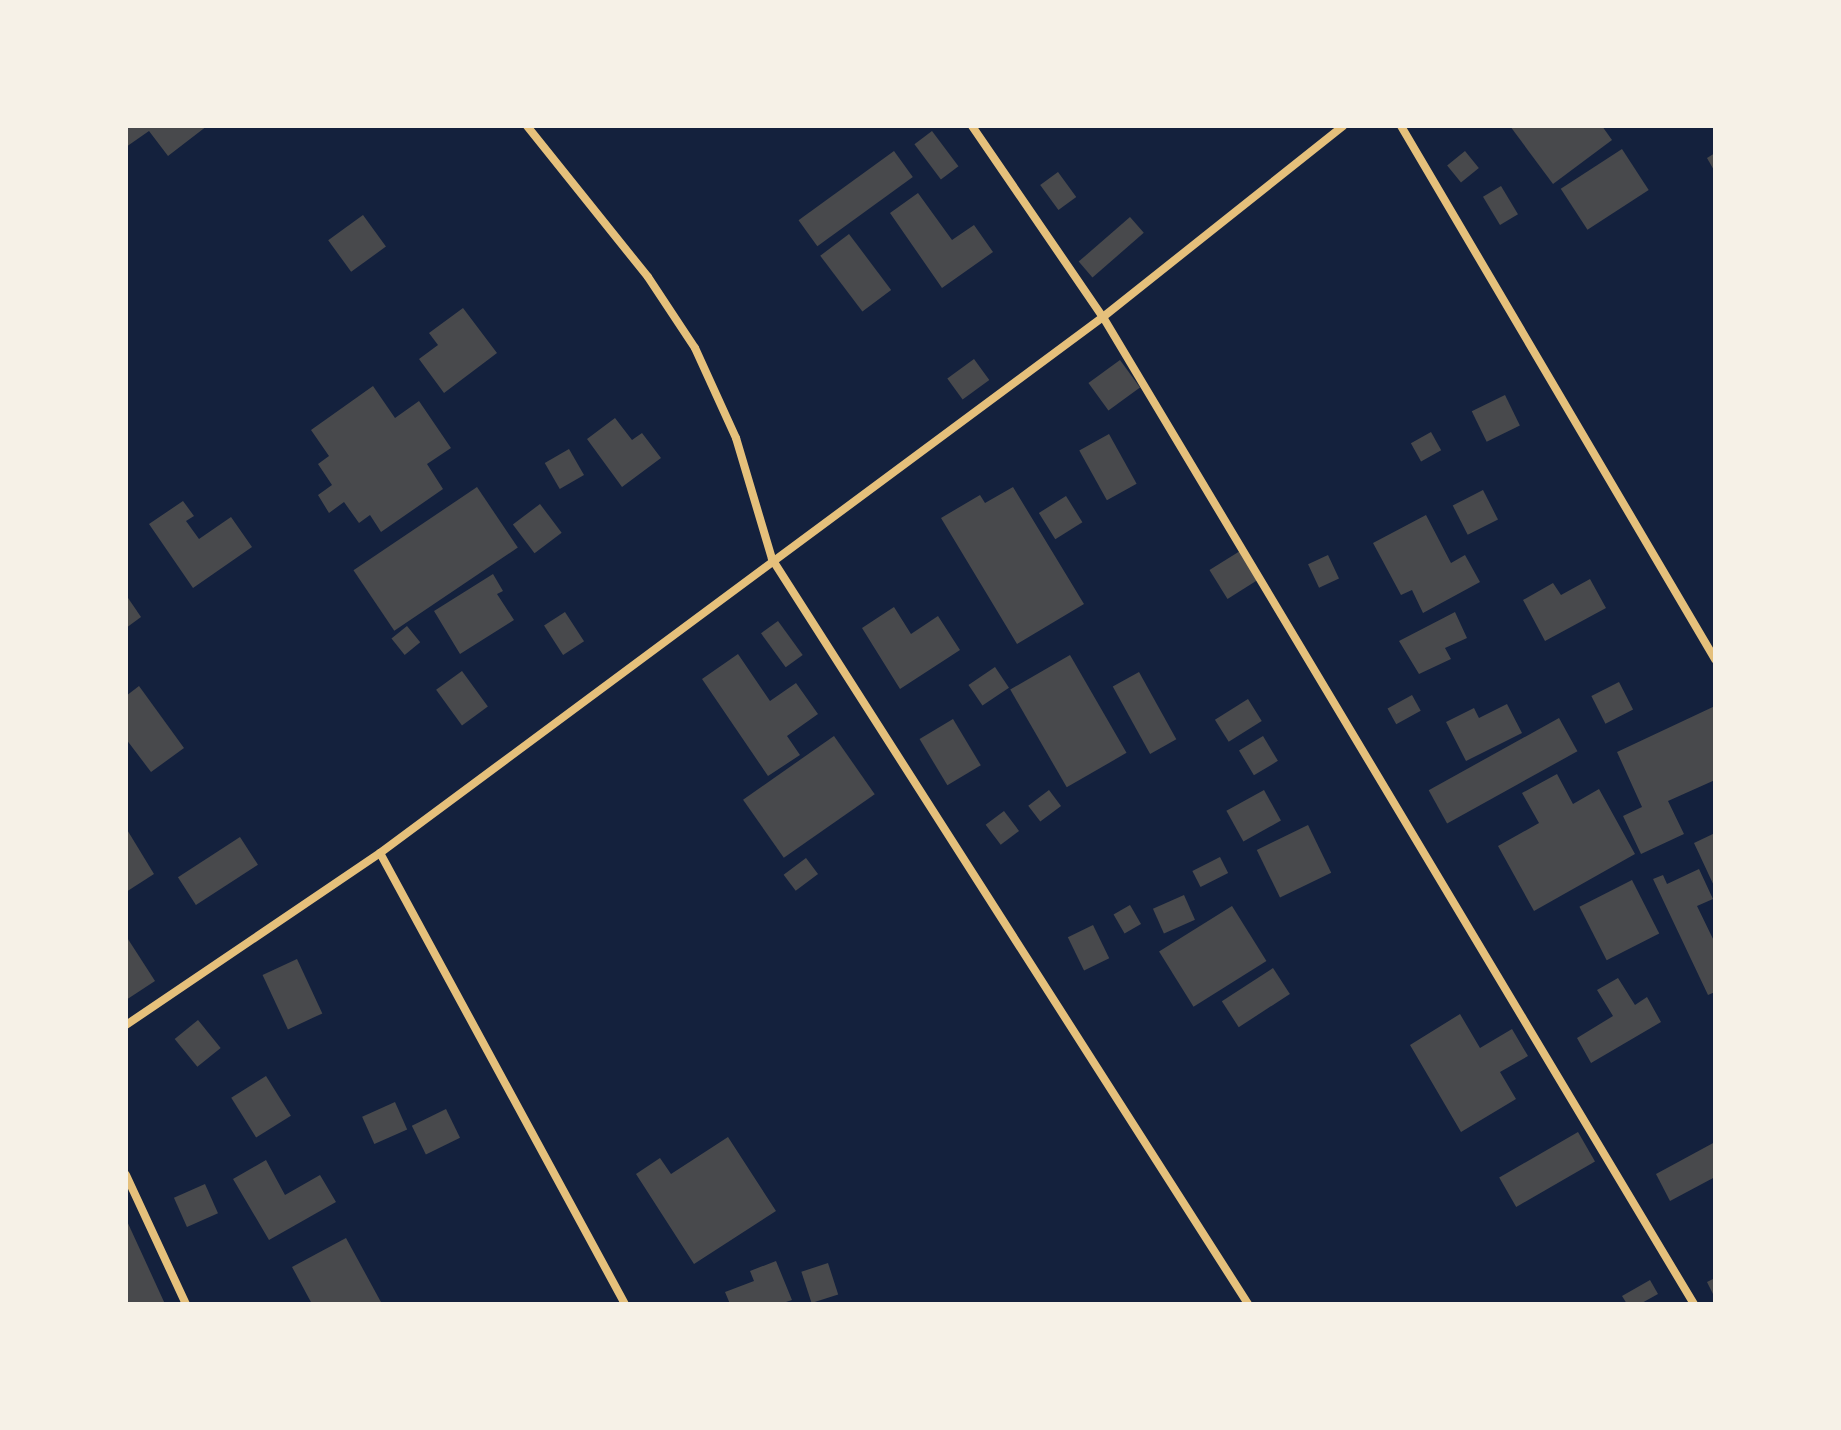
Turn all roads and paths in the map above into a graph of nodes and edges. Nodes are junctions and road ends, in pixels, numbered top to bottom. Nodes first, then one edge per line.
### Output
1 (527, 126) edge
2 (972, 126) edge
3 (1343, 126) edge
4 (1401, 126) edge
5 (1103, 317) junction
6 (772, 559) junction
7 (1715, 659) edge
8 (380, 853) junction
9 (126, 1025) edge
10 (126, 1175) edge
11 (186, 1304) edge
12 (625, 1304) edge
13 (1248, 1304) edge
14 (1694, 1304) edge

1 - 6 street
2 - 5 street
3 - 5 street
4 - 7 street
5 - 6 street
5 - 14 street
6 - 8 street
6 - 13 street
8 - 9 street
8 - 12 street
10 - 11 street

